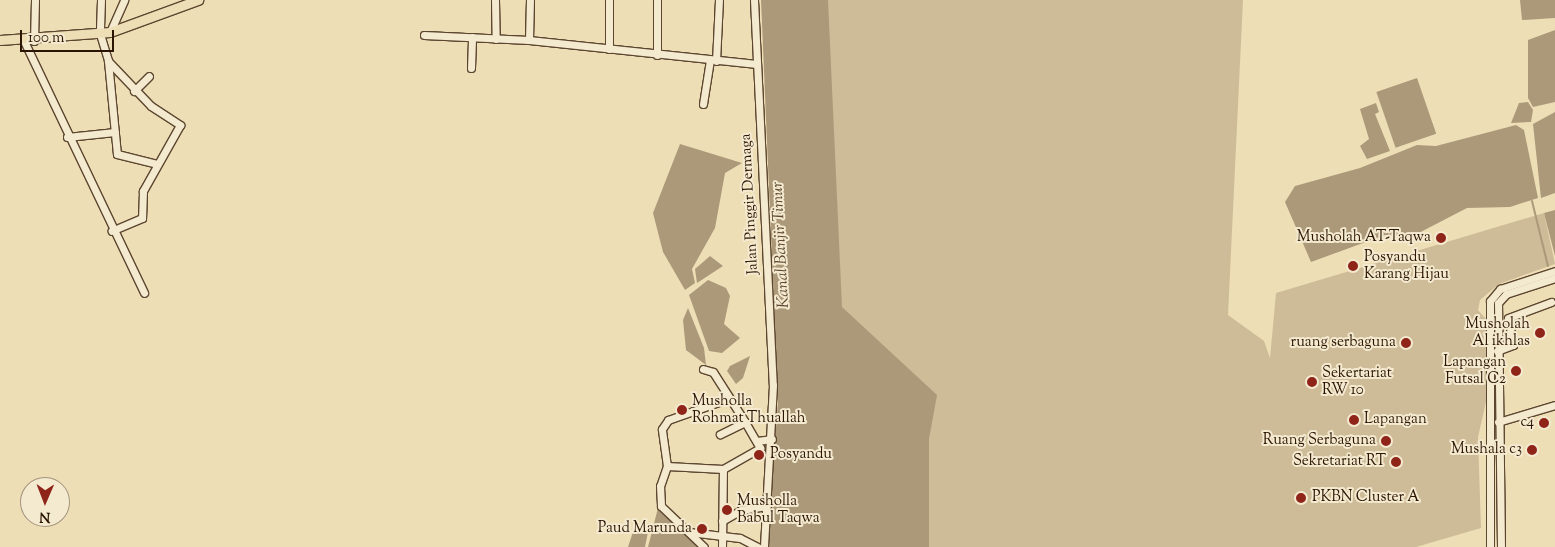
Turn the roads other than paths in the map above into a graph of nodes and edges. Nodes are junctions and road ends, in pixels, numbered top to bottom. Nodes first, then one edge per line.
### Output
1 (35, 0) edge
2 (101, 0) edge
3 (124, 0) edge
4 (198, 0) edge
5 (495, 0) edge
6 (530, 0) edge
7 (609, 0) edge
8 (657, 0) edge
9 (719, 0) edge
10 (754, 0) edge
11 (110, 32) junction
12 (100, 34) junction
13 (424, 35) dead end
14 (472, 37) junction
15 (496, 39) junction
16 (0, 40) edge
17 (529, 40) junction
18 (24, 41) junction
19 (34, 41) junction
20 (609, 50) junction
21 (657, 55) junction
22 (713, 60) junction
23 (108, 61) junction
24 (757, 64) junction
25 (471, 68) dead end
26 (149, 76) dead end
27 (134, 91) junction
28 (703, 104) dead end
29 (115, 132) junction
30 (67, 137) junction
31 (158, 164) junction
32 (112, 231) junction
33 (1555, 271) edge
34 (1555, 278) edge
35 (144, 293) dead end
36 (1552, 302) dead end
37 (1497, 351) junction
38 (703, 369) dead end
39 (727, 398) junction
40 (1555, 405) edge
41 (745, 422) junction
42 (1498, 422) junction
43 (720, 434) dead end
44 (772, 439) junction
45 (756, 441) junction
46 (667, 466) junction
47 (723, 469) junction
48 (768, 506) junction
49 (722, 521) junction
50 (689, 532) junction
51 (723, 535) junction
52 (704, 547) edge
53 (722, 547) edge
54 (758, 547) edge
55 (764, 547) edge
56 (1490, 547) edge
57 (1501, 547) edge

1 - 19 street
2 - 12 street
3 - 11 street
4 - 11 main road
5 - 15 street
6 - 17 street
7 - 20 street
8 - 21 street
9 - 22 street
10 - 24 street, Jalan Pinggir Dermaga
11 - 12 main road
12 - 19 main road
12 - 23 street
13 - 14 street
14 - 15 street
14 - 25 street
15 - 17 street
16 - 18 main road
17 - 20 street
18 - 19 main road
18 - 30 street
20 - 21 street
21 - 22 street
22 - 24 street
22 - 28 street
23 - 27 street
23 - 29 street
24 - 44 street, Jalan Pinggir Dermaga
26 - 27 street
27 - 31 street
29 - 30 street
29 - 31 street
30 - 32 street
31 - 32 street
32 - 35 street
33 - 56 street
34 - 37 street
36 - 37 street
37 - 42 street
38 - 39 street
39 - 41 street
39 - 46 street
40 - 42 street
41 - 43 street
41 - 45 street
42 - 57 street
44 - 45 street
44 - 48 street, Jalan Pinggir Dermaga
45 - 47 street
46 - 47 street
46 - 50 street
47 - 49 street
48 - 49 street
48 - 55 street, Jalan Pinggir Dermaga
49 - 51 street
50 - 51 street
50 - 52 street
51 - 53 street
51 - 54 street

